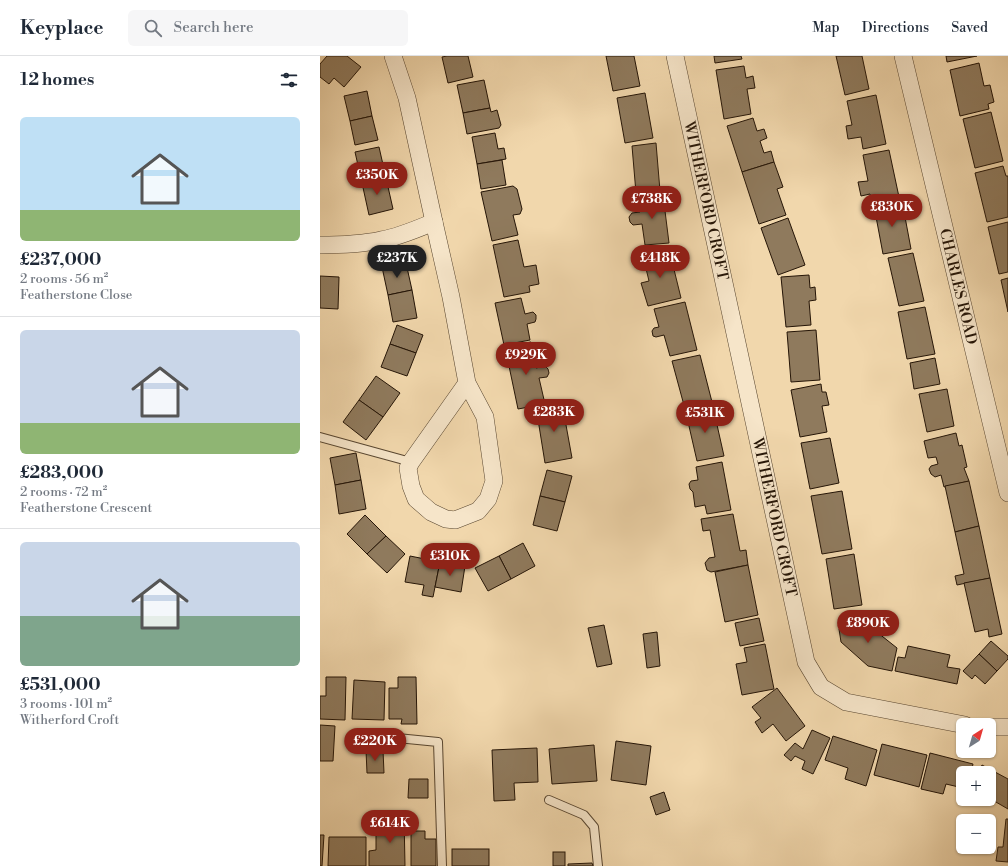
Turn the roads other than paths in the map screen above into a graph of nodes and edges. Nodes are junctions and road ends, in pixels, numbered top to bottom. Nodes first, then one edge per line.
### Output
1 (393, 56) edge
2 (675, 56) edge
3 (903, 56) edge
4 (434, 222) junction
5 (320, 245) edge
6 (467, 383) junction
7 (320, 437) edge
8 (411, 462) junction
9 (1008, 493) edge
10 (956, 723) edge
11 (996, 727) edge
12 (1008, 727) edge
13 (387, 737) dead end
14 (549, 800) dead end
15 (442, 866) edge
16 (598, 866) edge

1 - 4 street
2 - 10 street, WITHERFORD CROFT
3 - 9 street, CHARLES ROAD
4 - 5 street
4 - 6 street
6 - 8 street
6 - 8 street
7 - 8 lane
11 - 12 street
13 - 15 lane
14 - 16 lane

